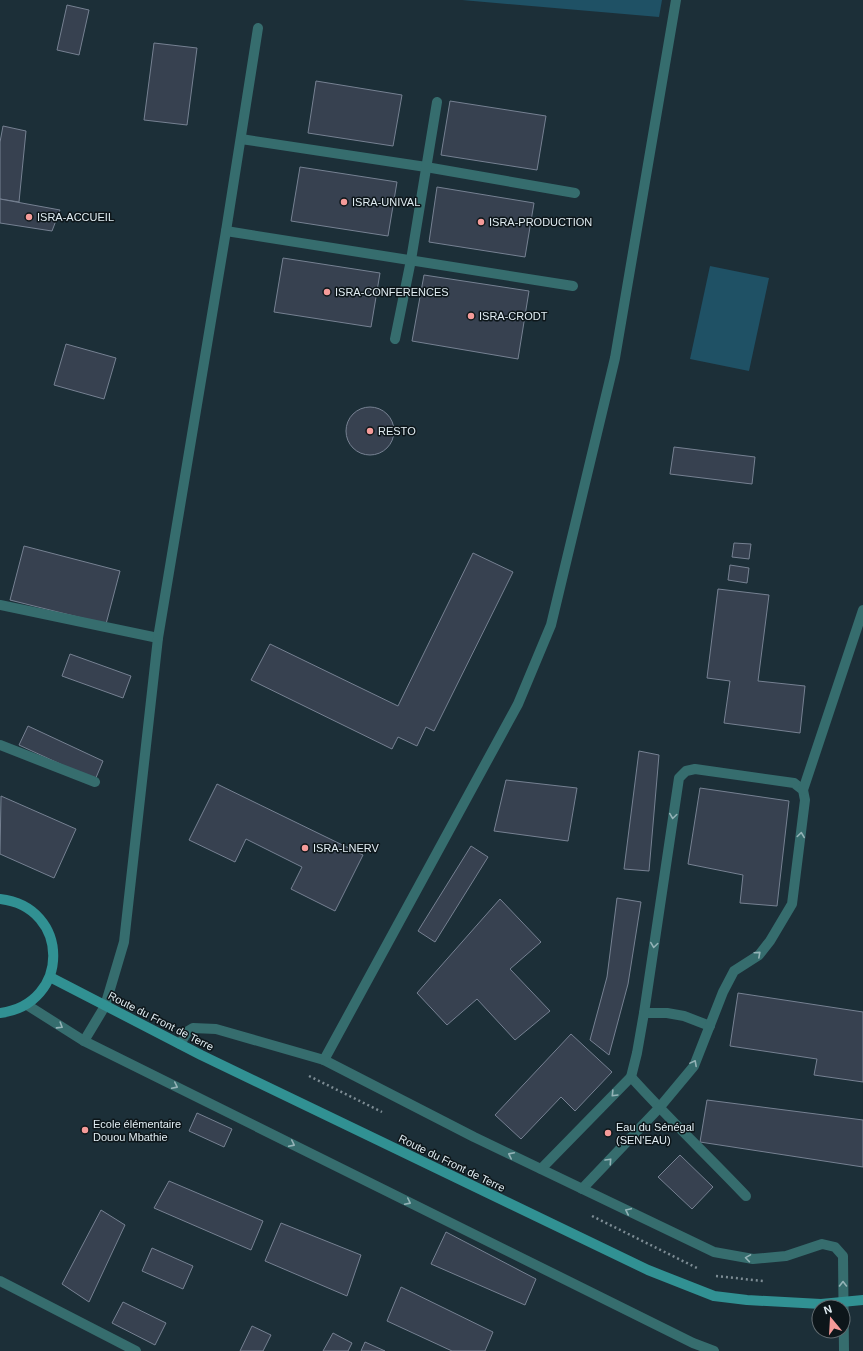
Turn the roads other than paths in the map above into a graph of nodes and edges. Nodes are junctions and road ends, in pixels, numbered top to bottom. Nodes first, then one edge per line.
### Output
1 (676, 0) edge
2 (258, 28) dead end
3 (437, 102) dead end
4 (240, 139) junction
5 (426, 167) junction
6 (575, 193) dead end
7 (226, 232) junction
8 (411, 260) junction
9 (573, 286) dead end
10 (395, 339) dead end
11 (0, 605) edge
12 (863, 610) edge
13 (158, 638) junction
14 (0, 745) edge
15 (95, 782) dead end
16 (803, 790) junction
17 (0, 899) edge
18 (50, 977) junction
19 (27, 1005) junction
20 (105, 1006) junction
21 (0, 1013) edge
22 (644, 1013) junction
23 (710, 1026) junction
24 (84, 1041) junction
25 (180, 1044) junction
26 (324, 1060) junction
27 (631, 1077) junction
28 (659, 1108) junction
29 (541, 1169) junction
30 (582, 1189) junction
31 (746, 1196) dead end
32 (0, 1281) edge
33 (863, 1300) edge
34 (691, 1347) edge
35 (136, 1351) edge
36 (714, 1351) edge
37 (844, 1351) edge

1 - 26 street
2 - 4 street
3 - 5 street
4 - 5 street
4 - 7 street
5 - 6 street
5 - 8 street
7 - 8 street
7 - 13 street
8 - 9 street
8 - 10 street
11 - 13 street
12 - 16 street
13 - 20 street
14 - 15 street
16 -> 22 street
23 -> 16 street
17 - 18 main road
18 - 19 main road
18 - 20 main road, Route du Front de Terre
19 - 21 main road
19 -> 24 street
20 - 24 street
20 - 25 main road, Route du Front de Terre
22 - 23 street
22 - 27 street
28 -> 23 street
24 -> 34 street
25 - 26 street
25 - 33 main road, Route du Front de Terre, bridge
29 -> 26 street
27 - 28 street
27 -> 29 street
30 -> 28 street
28 - 31 street
29 - 30 street
37 -> 30 street
32 - 35 street
34 - 36 street

